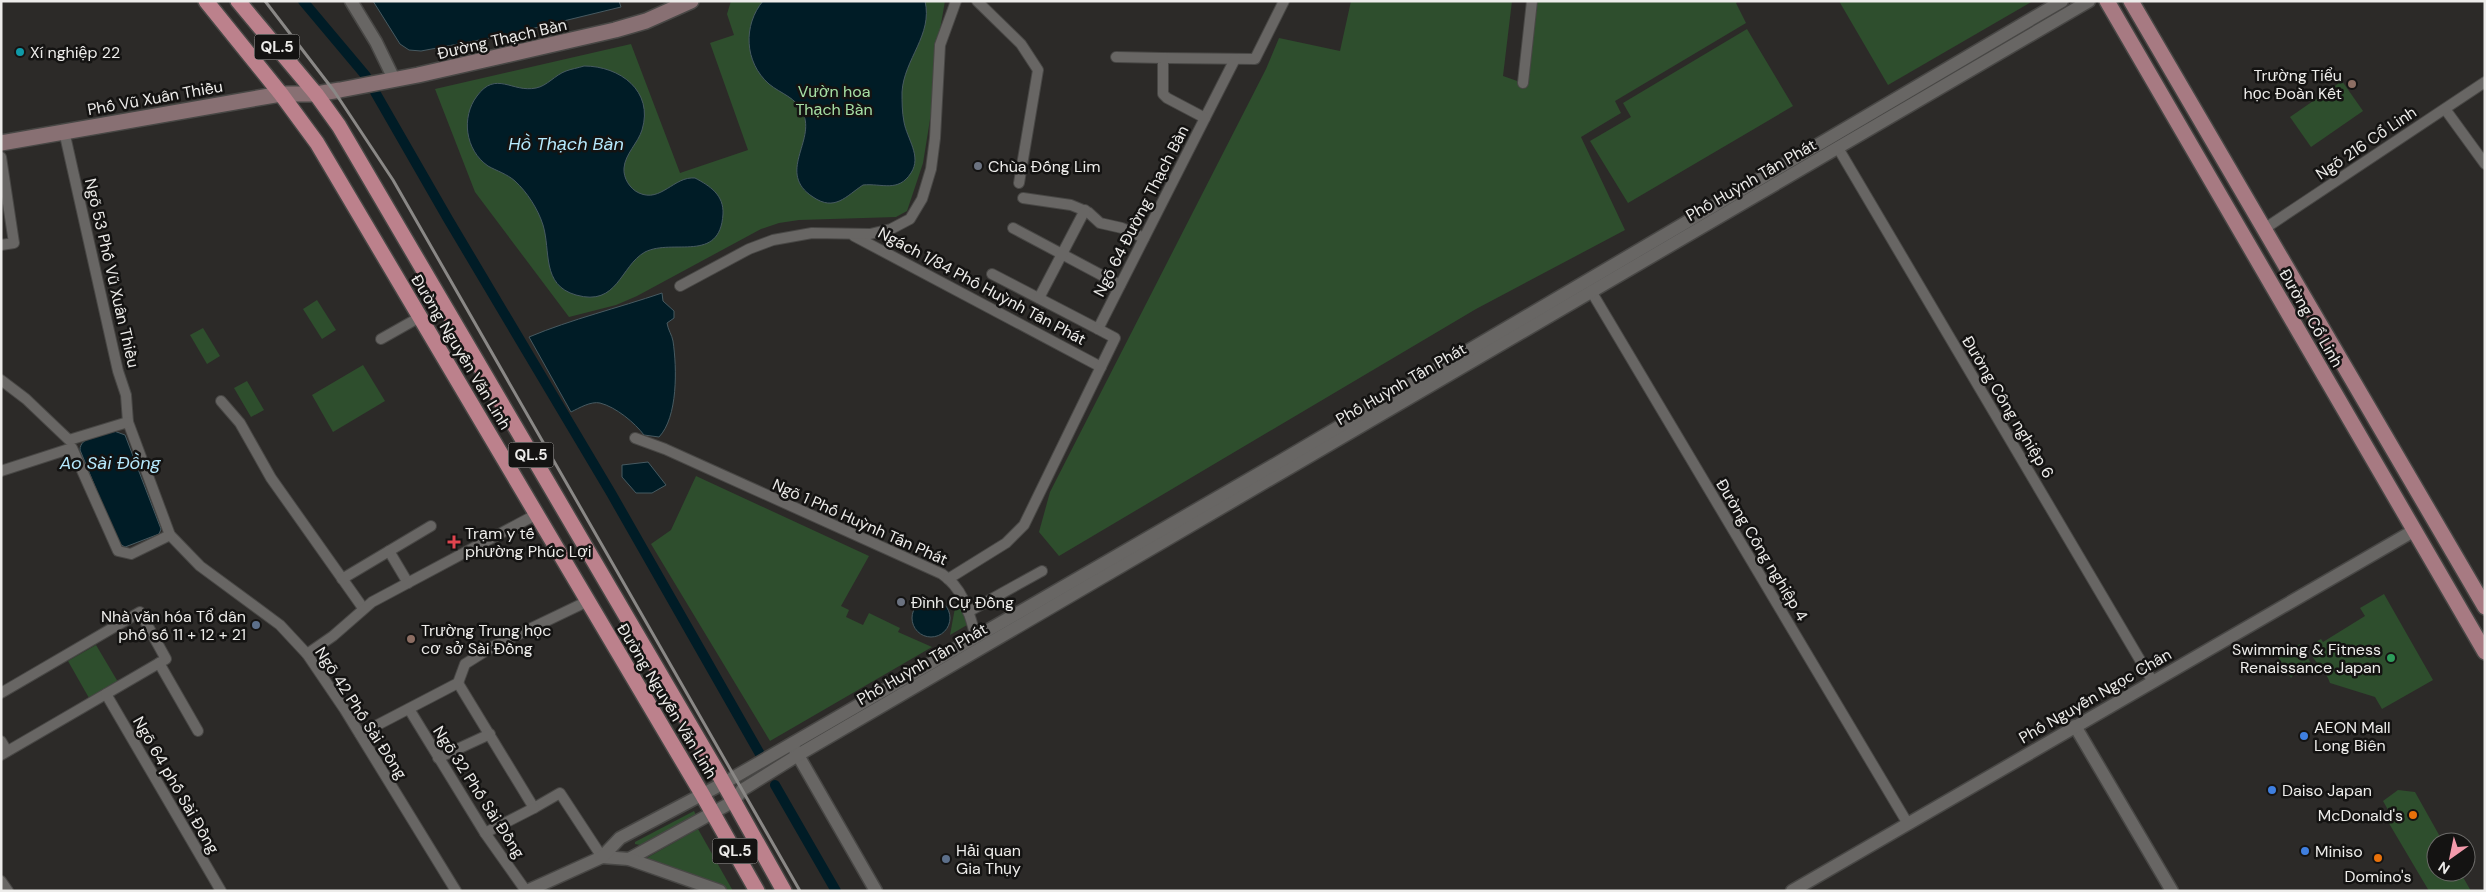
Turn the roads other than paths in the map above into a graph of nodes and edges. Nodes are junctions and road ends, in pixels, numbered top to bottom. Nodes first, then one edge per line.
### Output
1 (206, 1) edge
2 (238, 1) edge
3 (351, 1) edge
4 (690, 1) edge
5 (956, 1) edge
6 (977, 1) edge
7 (1284, 1) edge
8 (1532, 1) edge
9 (2062, 1) edge
10 (2089, 1) edge
11 (2106, 1) edge
12 (2131, 1) edge
13 (1116, 57) dead end
14 (1164, 58) junction
15 (1235, 59) junction
16 (394, 79) junction
17 (1523, 83) dead end
18 (2483, 86) edge
19 (281, 94) junction
20 (316, 94) junction
21 (2445, 109) junction
22 (1205, 118) junction
23 (64, 131) junction
24 (1835, 142) junction
25 (1, 143) edge
26 (1, 157) edge
27 (2485, 164) edge
28 (1019, 183) dead end
29 (1024, 198) dead end
30 (1085, 210) junction
31 (1013, 228) dead end
32 (2264, 229) junction
33 (848, 233) junction
34 (1144, 238) junction
35 (1, 245) edge
36 (1062, 254) junction
37 (992, 274) dead end
38 (1120, 285) junction
39 (680, 286) dead end
40 (1589, 286) junction
41 (1039, 298) junction
42 (420, 317) junction
43 (1098, 329) junction
44 (381, 339) dead end
45 (1101, 367) junction
46 (1, 380) edge
47 (221, 401) dead end
48 (128, 422) junction
49 (635, 438) dead end
50 (70, 444) junction
51 (1, 471) edge
52 (537, 514) junction
53 (431, 526) dead end
54 (2415, 530) junction
55 (170, 535) junction
56 (389, 551) junction
57 (1126, 556) junction
58 (1042, 571) dead end
59 (342, 579) junction
60 (948, 579) junction
61 (408, 583) junction
62 (588, 601) junction
63 (2485, 607) edge
64 (363, 608) junction
65 (968, 612) junction
66 (976, 638) junction
67 (2485, 652) edge
68 (307, 654) junction
69 (159, 663) junction
70 (2153, 682) junction
71 (458, 683) junction
72 (1, 693) edge
73 (106, 694) junction
74 (409, 709) junction
75 (2076, 726) junction
76 (198, 731) dead end
77 (360, 734) junction
78 (490, 734) junction
79 (1, 741) edge
80 (792, 744) junction
81 (4, 753) edge
82 (798, 755) junction
83 (438, 758) junction
84 (724, 783) junction
85 (702, 794) junction
86 (734, 801) junction
87 (534, 808) junction
88 (713, 812) junction
89 (1908, 824) junction
90 (485, 833) junction
91 (602, 857) junction
92 (629, 859) junction
93 (1, 881) edge
94 (454, 889) edge
95 (8, 891) edge
96 (220, 891) edge
97 (526, 891) edge
98 (720, 891) edge
99 (757, 891) edge
100 (784, 891) edge
101 (876, 891) edge
102 (1792, 891) edge
103 (2172, 891) edge

1 - 19 highway, Đường Nguyễn Văn Linh / QL.5
2 - 20 highway, Đường Nguyễn Văn Linh / QL.5
3 - 16 street
4 - 16 main road, Đường Thạch Bàn
5 - 33 street
6 - 28 street
7 - 15 street
8 - 17 street
9 - 24 street, Phố Huỳnh Tấn Phát
10 - 24 street, Phố Huỳnh Tấn Phát
11 - 54 main road, Đường Cổ Linh
12 - 32 main road, Đường Cổ Linh
13 - 14 street
14 - 15 street
14 - 22 street, Ngõ 64 Đường Thạch Bàn
15 - 22 street
16 - 20 main road, Đường Thạch Bàn
18 - 21 street, Ngõ 216 Cổ Linh
19 - 20 main road, Phố Vũ Xuân Thiều
19 - 23 main road, Phố Vũ Xuân Thiều
19 - 42 highway, Đường Nguyễn Văn Linh / QL.5
20 - 84 highway, Đường Nguyễn Văn Linh / QL.5
21 - 27 street
21 - 32 street, Ngõ 216 Cổ Linh
22 - 34 street, Ngõ 64 Đường Thạch Bàn
23 - 25 main road, Phố Vũ Xuân Thiều
23 - 48 street, Ngõ 53 Phố Vũ Xuân Thiều
24 - 40 street, Phố Huỳnh Tấn Phát
24 - 70 street, Đường Công nghiệp 6
26 - 35 street
29 - 30 street
30 - 34 street
30 - 36 street
31 - 36 street
32 - 63 main road, Đường Cổ Linh
33 - 39 street
33 - 45 street, Ngách 1/84 Phố Huỳnh Tấn Phát
34 - 38 street, Ngõ 64 Đường Thạch Bàn
36 - 38 street
36 - 41 street
37 - 41 street
38 - 43 street, Ngõ 64 Đường Thạch Bàn
40 - 57 street, Phố Huỳnh Tấn Phát
40 - 89 street, Đường Công nghiệp 4
41 - 43 street
42 - 44 street
42 - 52 highway, Đường Nguyễn Văn Linh / QL.5
43 - 45 street
45 - 60 street
46 - 50 street
47 - 59 street
48 - 50 street
48 - 55 street
49 - 60 street, Ngõ 1 Phố Huỳnh Tấn Phát
50 - 51 street
50 - 55 street
52 - 61 street
52 - 62 highway, Đường Nguyễn Văn Linh / QL.5
53 - 56 street
54 - 67 main road, Đường Cổ Linh
54 - 70 street, Phố Nguyễn Ngọc Chân
55 - 68 street, Ngõ 42 Phố Sài Đồng
56 - 59 street
56 - 61 street
57 - 66 street, Phố Huỳnh Tấn Phát
57 - 82 street, Phố Huỳnh Tấn Phát
58 - 65 street
59 - 64 street
60 - 65 street, Ngõ 1 Phố Huỳnh Tấn Phát
61 - 64 street
62 - 71 street
62 - 85 highway, Đường Nguyễn Văn Linh / QL.5
64 - 68 street
65 - 66 street, Ngõ 1 Phố Huỳnh Tấn Phát
66 - 80 street, Phố Huỳnh Tấn Phát
68 - 77 street, Ngõ 42 Phố Sài Đồng
69 - 72 street
69 - 73 street
69 - 76 street
70 - 75 street, Phố Nguyễn Ngọc Chân
71 - 74 street
71 - 78 street
73 - 81 street
73 - 96 street, Ngõ 64 phố Sài Đồng
74 - 77 street
74 - 83 street, Ngõ 32 Phố Sài Đồng
75 - 89 street, Phố Nguyễn Ngọc Chân
75 - 103 street
77 - 94 street, Ngõ 42 Phố Sài Đồng
78 - 83 street
78 - 87 street
79 - 81 street
80 - 82 street
80 - 84 street, Phố Huỳnh Tấn Phát
82 - 86 street, Phố Huỳnh Tấn Phát
82 - 101 street
83 - 90 street, Ngõ 32 Phố Sài Đồng
84 - 85 street, Phố Huỳnh Tấn Phát
84 - 86 highway, Đường Nguyễn Văn Linh / QL.5
85 - 88 highway, Đường Nguyễn Văn Linh / QL.5
85 - 91 street, Phố Huỳnh Tấn Phát
86 - 88 street, Phố Huỳnh Tấn Phát
86 - 100 highway, Đường Nguyễn Văn Linh / QL.5
87 - 90 street
87 - 91 street
88 - 92 street, Phố Huỳnh Tấn Phát
88 - 99 highway, Đường Nguyễn Văn Linh / QL.5
89 - 102 street, Phố Nguyễn Ngọc Chân
90 - 97 street, Ngõ 32 Phố Sài Đồng
91 - 92 street
91 - 97 street
92 - 98 street
93 - 95 street

